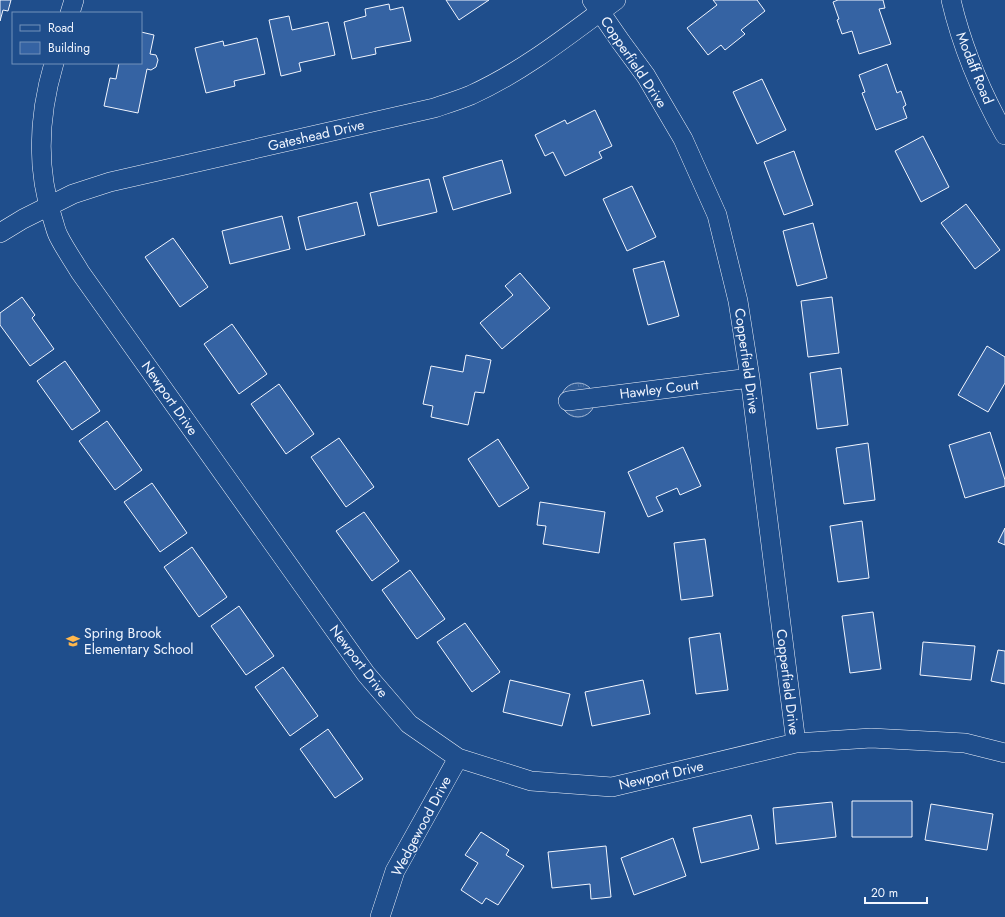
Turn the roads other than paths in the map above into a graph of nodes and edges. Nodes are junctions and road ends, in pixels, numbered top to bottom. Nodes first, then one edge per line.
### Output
1 (74, 0) edge
2 (616, 0) edge
3 (951, 0) edge
4 (596, 6) edge
5 (70, 12) edge
6 (54, 64) edge
7 (1005, 135) edge
8 (48, 206) junction
9 (0, 233) edge
10 (750, 378) junction
11 (568, 400) dead end
12 (796, 743) junction
13 (1005, 753) edge
14 (458, 758) junction
15 (380, 917) edge

1 - 5 street
2 - 4 street, Gateshead Drive
3 - 7 street, Modaff Road
4 - 8 street, Gateshead Drive
4 - 10 street, Copperfield Drive
6 - 8 street, Newport Drive
8 - 9 street, Gateshead Drive
8 - 14 street, Newport Drive
10 - 11 street, Hawley Court
10 - 12 street, Copperfield Drive
12 - 13 street, Newport Drive
12 - 14 street, Newport Drive
14 - 15 street, Wedgewood Drive

